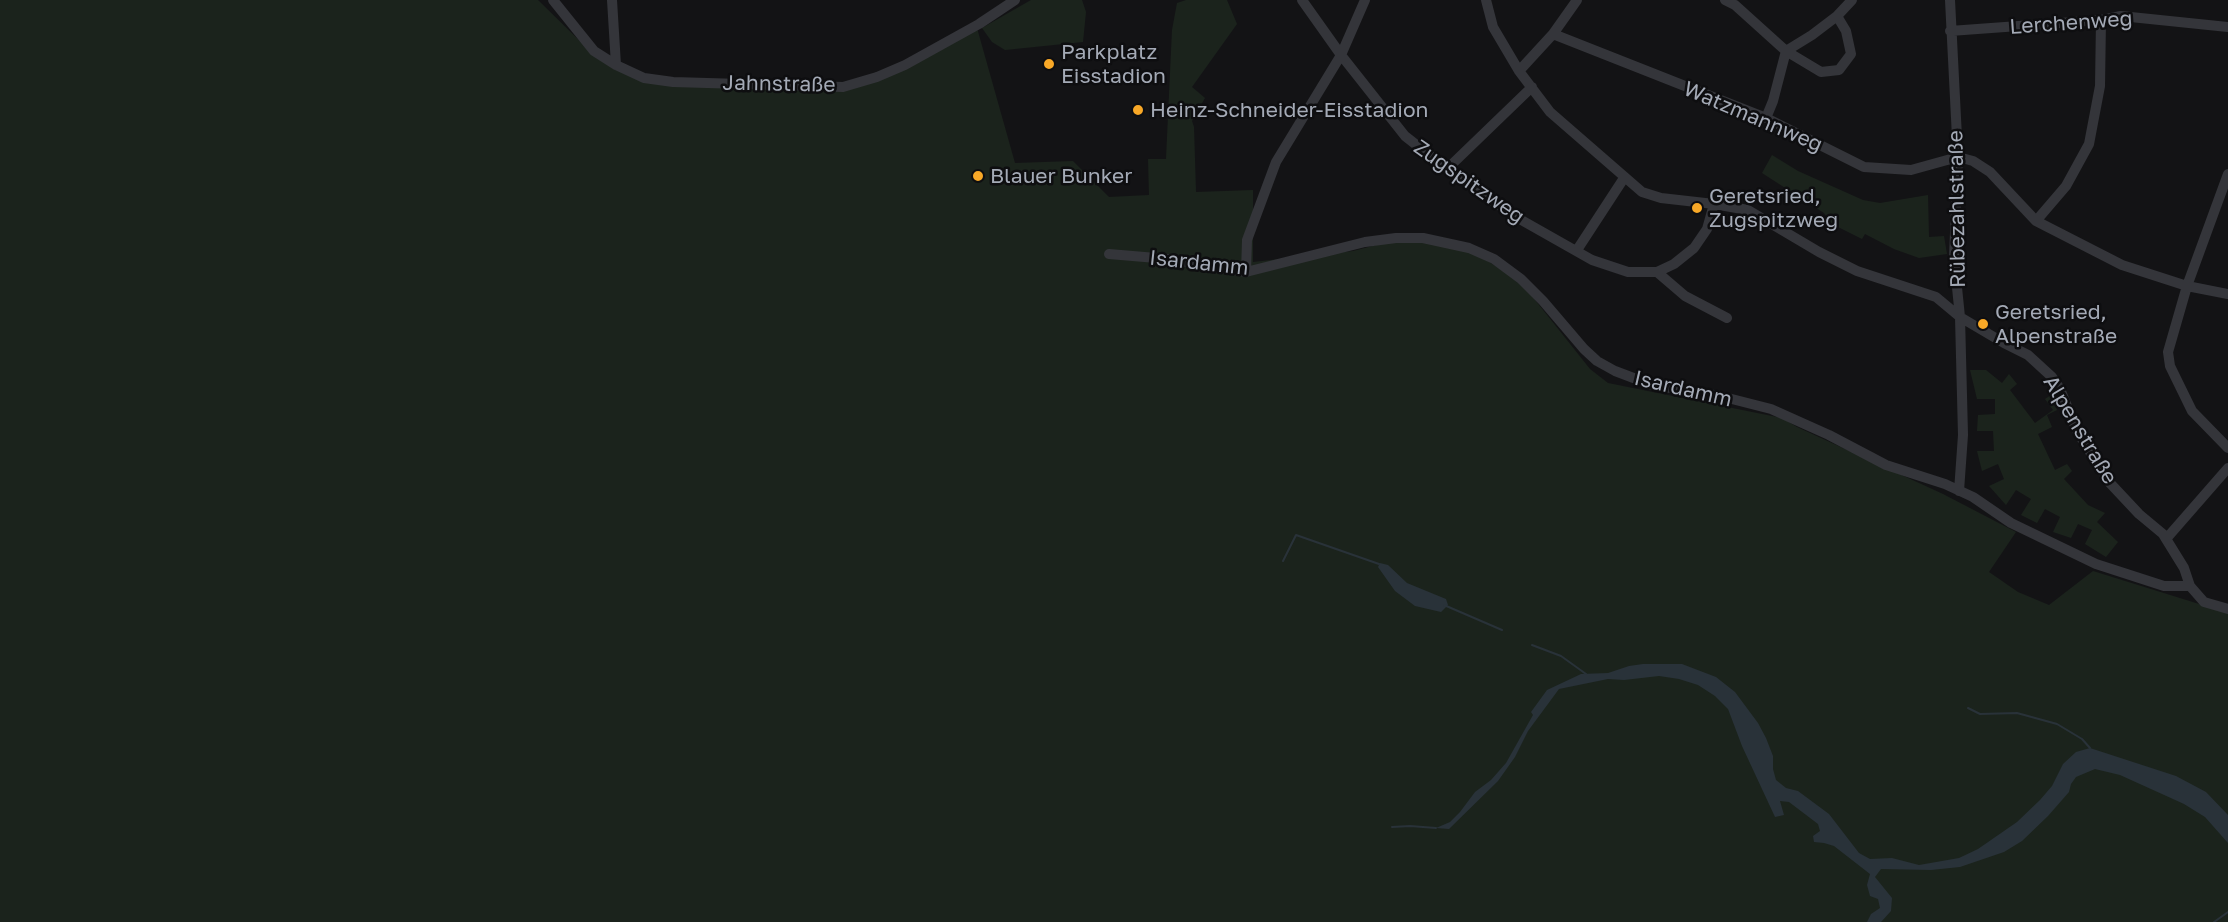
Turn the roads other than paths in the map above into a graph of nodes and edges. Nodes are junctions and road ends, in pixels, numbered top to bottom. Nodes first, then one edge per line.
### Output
1 (553, 0) edge
2 (612, 0) edge
3 (1015, 0) edge
4 (1302, 0) edge
5 (1365, 0) edge
6 (1486, 0) edge
7 (1725, 0) edge
8 (1852, 0) edge
9 (1950, 0) edge
10 (1573, 2) edge
11 (1837, 16) junction
12 (2102, 20) junction
13 (2228, 27) edge
14 (1950, 31) junction
15 (1552, 34) junction
16 (1786, 51) junction
17 (1341, 55) junction
18 (616, 65) junction
19 (1519, 71) junction
20 (1532, 87) junction
21 (1766, 118) junction
22 (1958, 157) junction
23 (1447, 169) junction
24 (2228, 174) edge
25 (1624, 178) junction
26 (1714, 204) junction
27 (2036, 221) junction
28 (1577, 250) junction
29 (1109, 254) dead end
30 (1246, 272) junction
31 (1657, 272) junction
32 (2187, 286) junction
33 (2228, 294) edge
34 (1960, 317) junction
35 (1727, 318) dead end
36 (2228, 448) edge
37 (2228, 468) edge
38 (1959, 490) junction
39 (2166, 539) junction
40 (2190, 586) junction
41 (2228, 609) edge

1 - 18 street, Jahnstraße
2 - 18 street
3 - 18 street, Jahnstraße
4 - 17 street, Zugspitzweg
5 - 17 street
6 - 19 street, Alpenstraße
7 - 16 street
8 - 11 street
9 - 14 street, Rübezahlstraße
10 - 15 street
11 - 16 street
11 - 16 street
12 - 13 street, Lerchenweg
12 - 14 street, Lerchenweg
12 - 27 street
14 - 22 street, Rübezahlstraße
15 - 19 street
15 - 21 street, Watzmannweg
16 - 21 street
17 - 23 street, Zugspitzweg
17 - 30 street
19 - 20 street, Alpenstraße
20 - 23 street
20 - 25 street, Alpenstraße
21 - 22 street, Watzmannweg
22 - 27 street
22 - 34 street, Rübezahlstraße
23 - 28 street, Zugspitzweg
24 - 32 street
25 - 26 street, Alpenstraße
25 - 28 street
26 - 31 street, Zugspitzweg
26 - 34 street, Alpenstraße
27 - 32 street
28 - 31 street, Zugspitzweg
29 - 30 street, Isardamm
30 - 38 street, Isardamm
31 - 35 street
32 - 33 street
32 - 36 street
34 - 38 street, Rübezahlstraße
34 - 39 street, Alpenstraße
37 - 39 street
38 - 40 street, Isardamm
39 - 40 street, Alpenstraße
40 - 41 street

